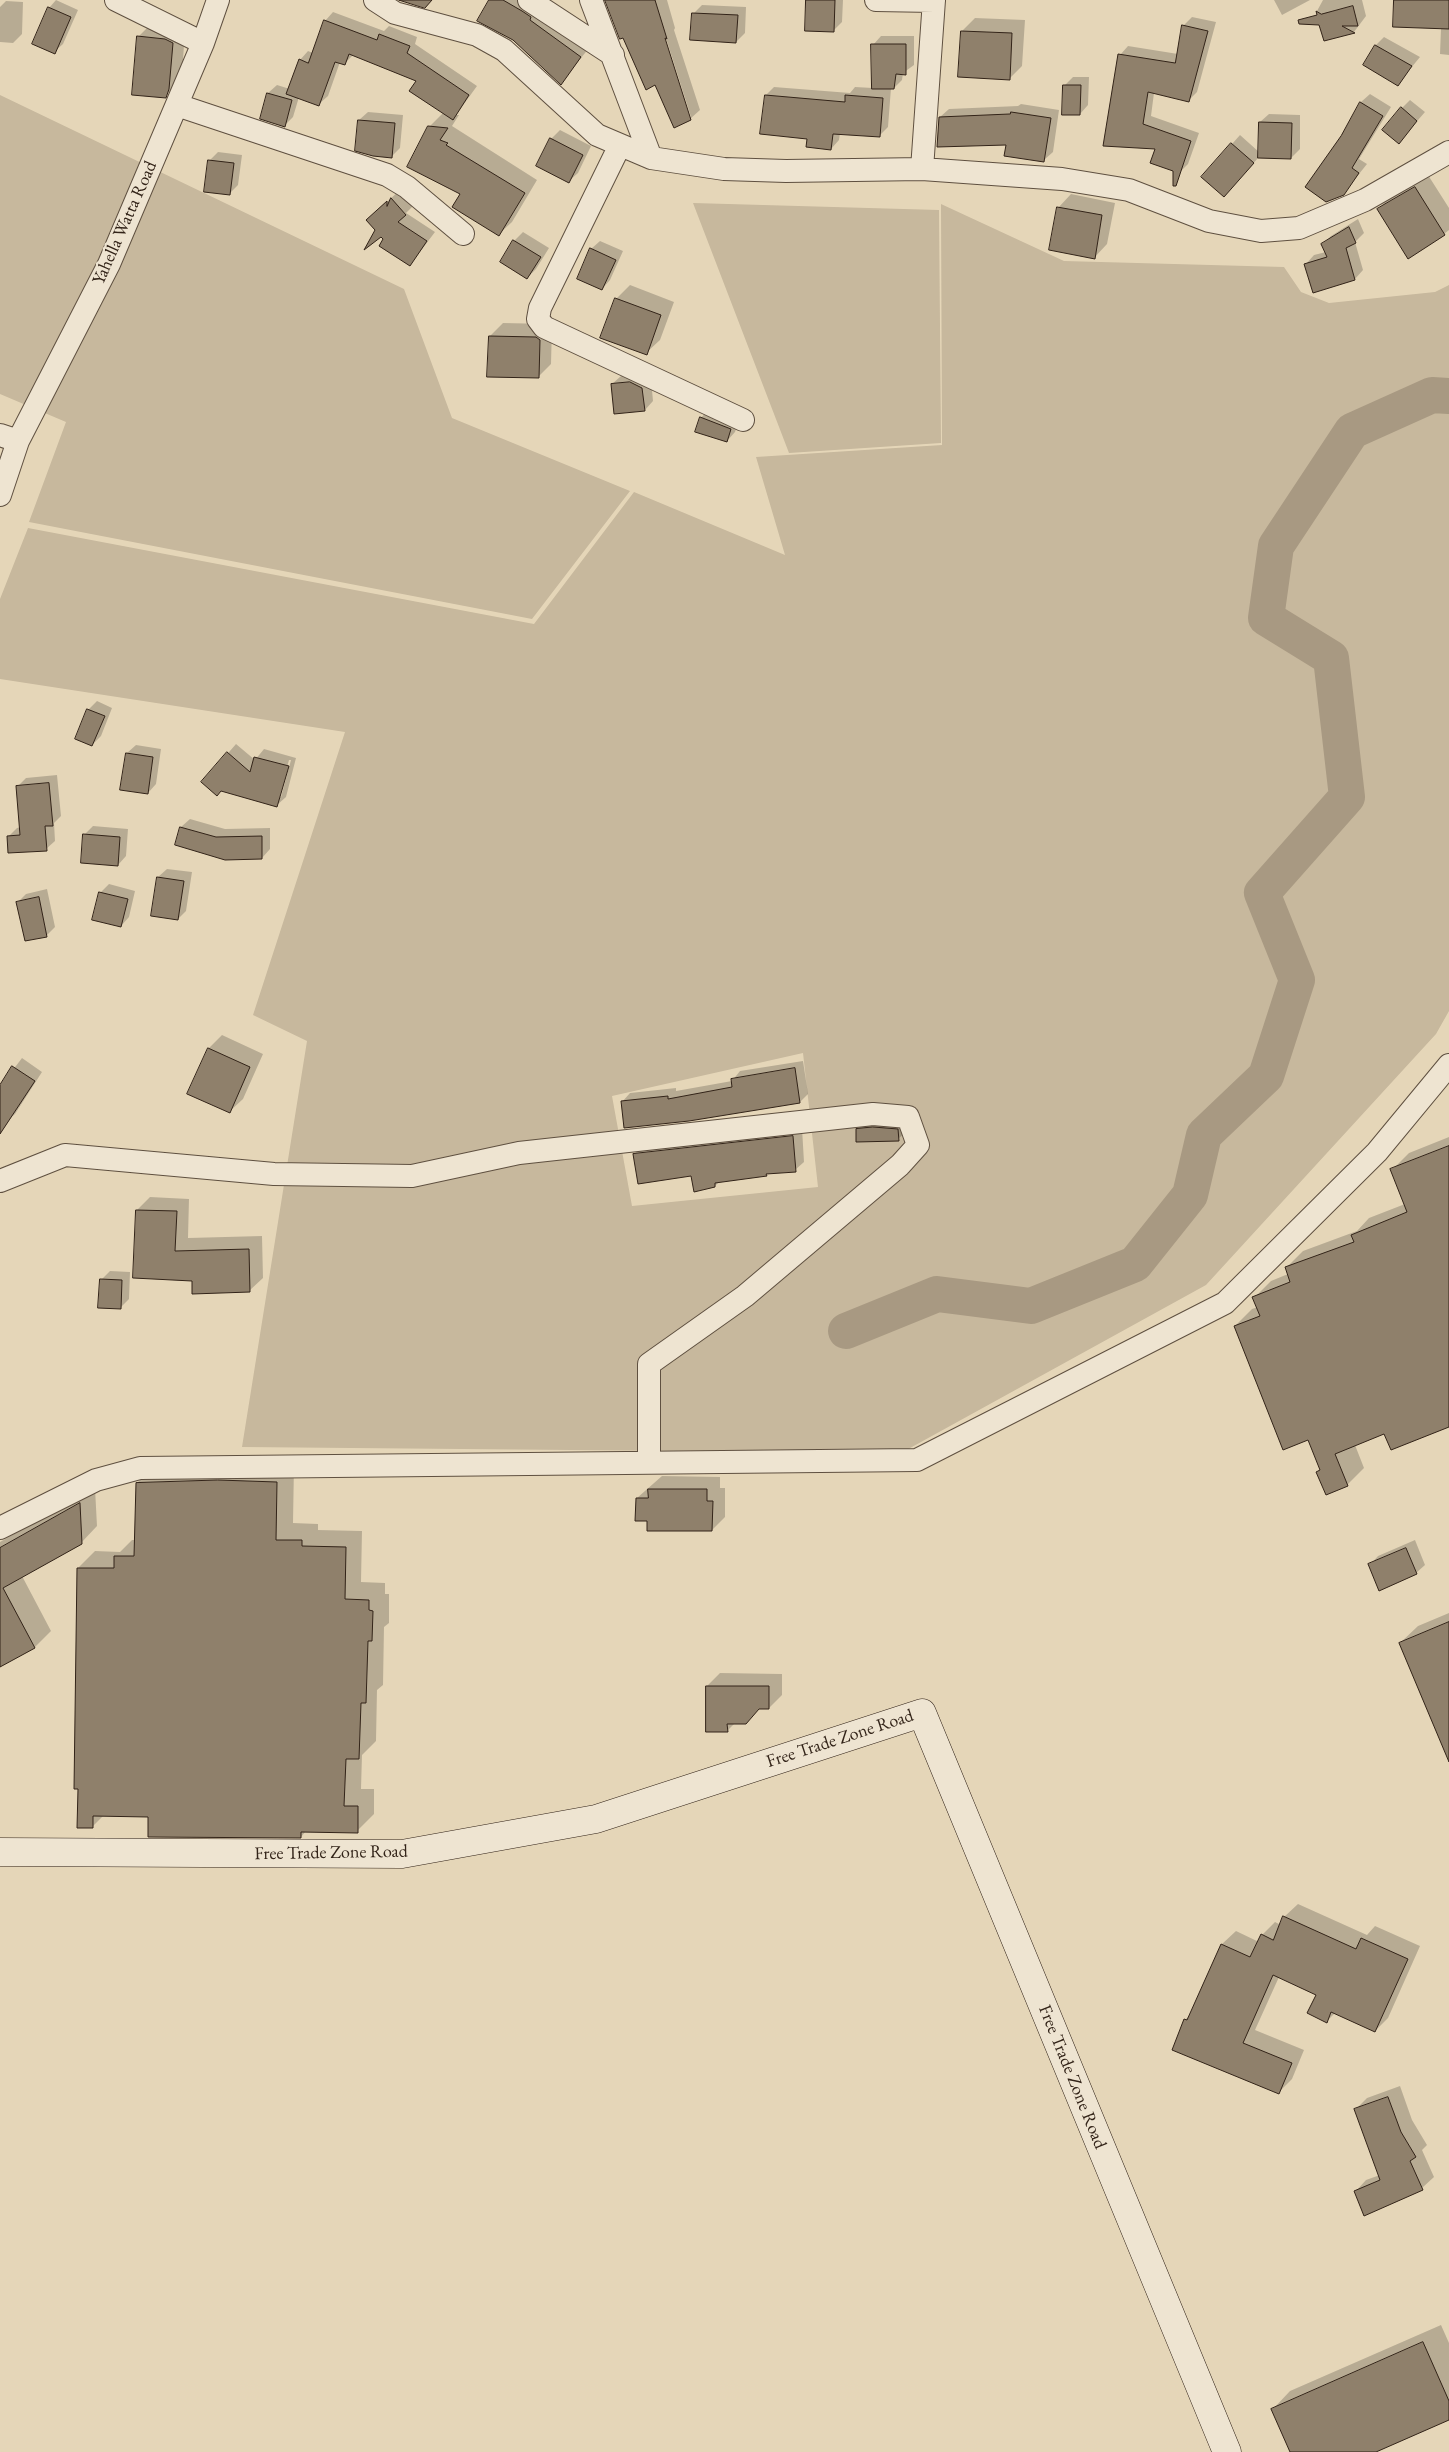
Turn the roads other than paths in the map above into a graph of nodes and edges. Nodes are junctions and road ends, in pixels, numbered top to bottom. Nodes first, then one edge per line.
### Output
1 (116, 0) edge
2 (218, 0) edge
3 (375, 0) edge
4 (529, 0) edge
5 (591, 0) edge
6 (876, 0) edge
7 (934, 0) edge
8 (203, 43) junction
9 (613, 55) junction
10 (177, 105) junction
11 (620, 144) junction
12 (1449, 152) edge
13 (650, 158) junction
14 (922, 169) junction
15 (463, 234) dead end
16 (743, 420) dead end
17 (9, 438) edge
18 (0, 495) edge
19 (1449, 1065) edge
20 (0, 1181) edge
21 (649, 1461) junction
22 (0, 1528) edge
23 (0, 1852) edge
24 (1227, 2452) edge

1 - 8 street
2 - 8 street, Yahella Watta Road
3 - 11 street
4 - 9 street
5 - 9 street
6 - 7 street
7 - 14 street
8 - 10 street, Yahella Watta Road
9 - 13 street
10 - 15 street
10 - 17 street, Yahella Watta Road
11 - 13 street
11 - 16 street
12 - 14 street
13 - 14 street
17 - 18 street, Yahella Watta Road
19 - 21 street
20 - 21 street
21 - 22 street
23 - 24 street, Free Trade Zone Road

